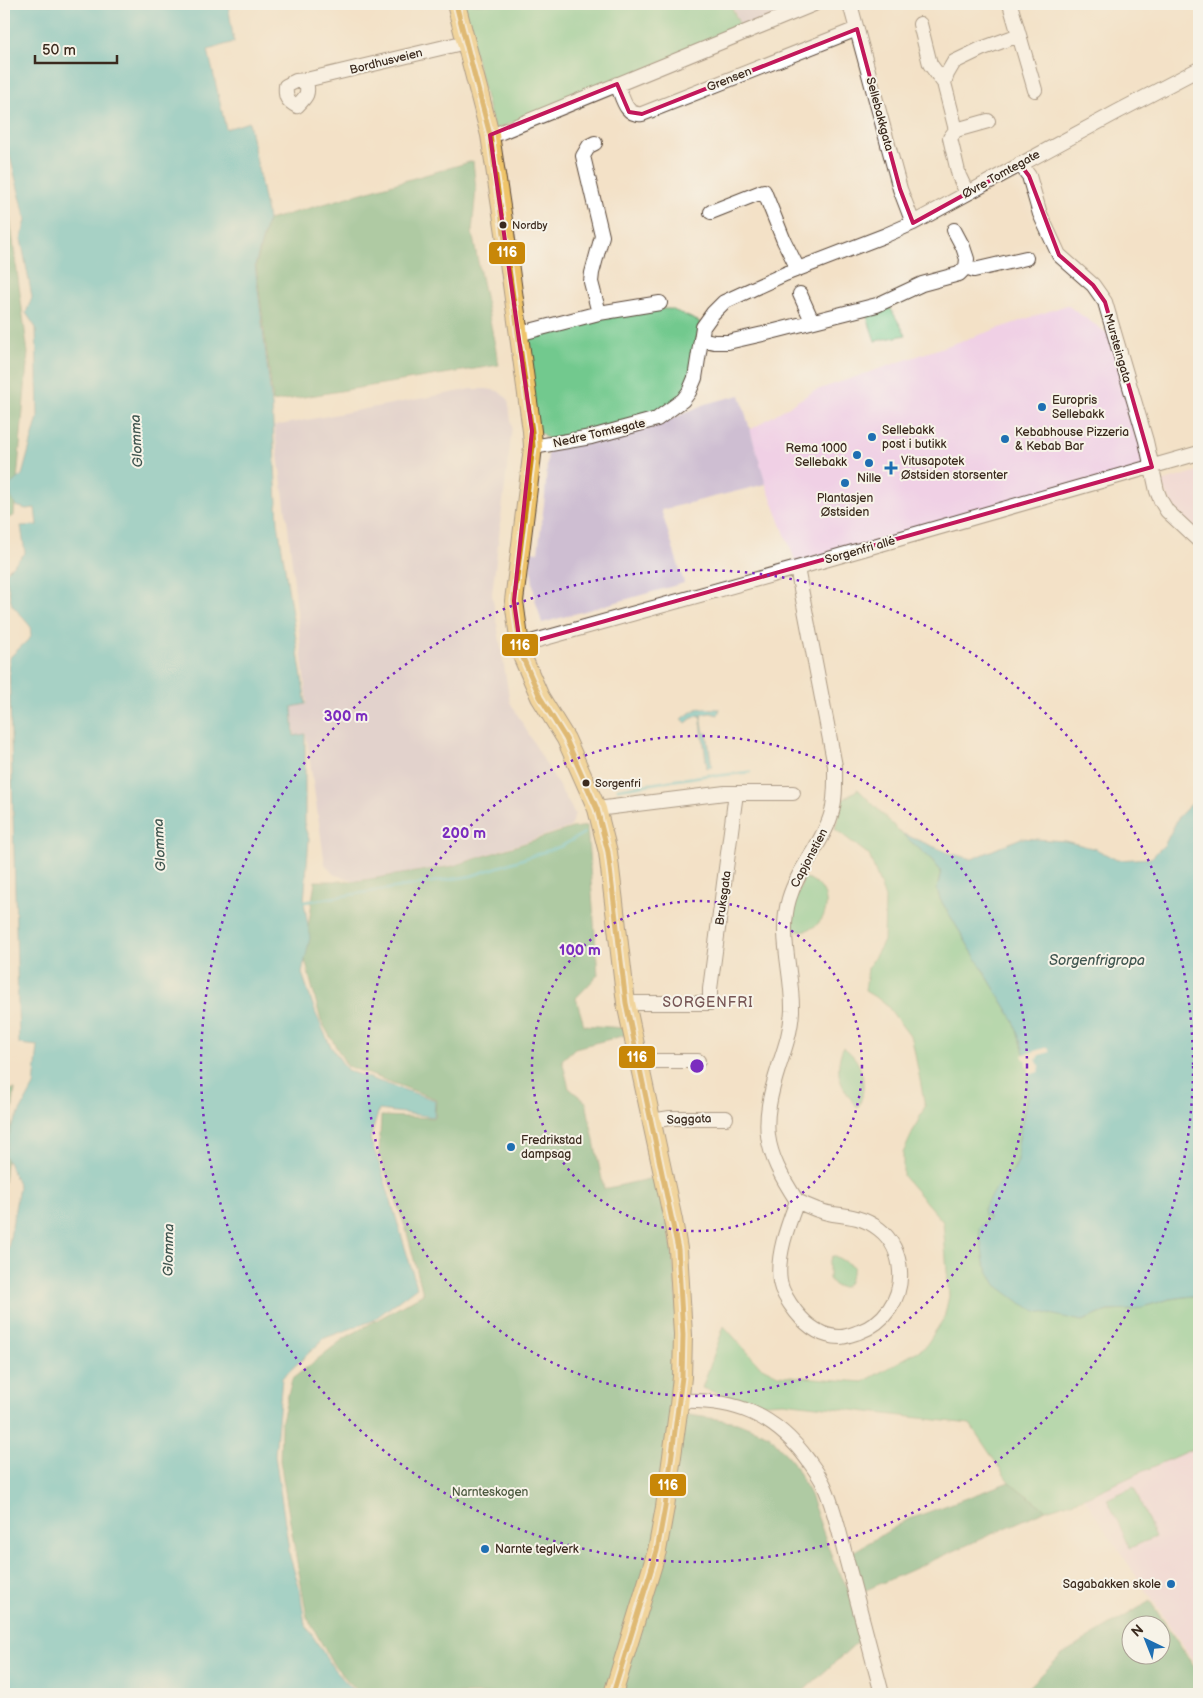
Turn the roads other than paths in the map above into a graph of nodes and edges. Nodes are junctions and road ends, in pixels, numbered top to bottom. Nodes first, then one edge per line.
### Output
1 (456, 4) edge
2 (814, 4) edge
3 (850, 4) edge
4 (1010, 4) edge
5 (920, 24) dead end
6 (857, 29) junction
7 (1018, 35) junction
8 (466, 42) junction
9 (1198, 66) edge
10 (306, 80) dead end
11 (944, 83) junction
12 (617, 84) junction
13 (1035, 90) dead end
14 (988, 121) dead end
15 (956, 130) junction
16 (490, 135) junction
17 (596, 143) dead end
18 (1020, 164) junction
19 (967, 193) junction
20 (711, 212) dead end
21 (913, 223) junction
22 (954, 230) dead end
23 (1026, 258) dead end
24 (966, 267) junction
25 (798, 269) junction
26 (800, 294) dead end
27 (660, 304) dead end
28 (599, 313) junction
29 (812, 320) junction
30 (518, 334) junction
31 (701, 339) junction
32 (533, 447) junction
33 (1199, 453) edge
34 (1152, 467) junction
35 (1199, 541) edge
36 (797, 568) junction
37 (520, 645) junction
38 (793, 793) dead end
39 (736, 794) junction
40 (597, 809) junction
41 (626, 1003) junction
42 (698, 1061) dead end
43 (638, 1063) junction
44 (726, 1118) dead end
45 (651, 1121) junction
46 (797, 1201) junction
47 (679, 1401) junction
48 (613, 1694) edge
49 (882, 1694) edge

1 - 8 main road
2 - 12 street
3 - 6 street, Sellebakkgata
4 - 7 street
5 - 11 street
6 - 12 street, Grensen
6 - 21 street, Sellebakkgata
7 - 11 street
7 - 13 street
8 - 10 street, Bordhusveien
8 - 16 main road
9 - 18 street, Øvre Tomtegate
11 - 15 street
12 - 16 street
14 - 15 street
15 - 19 street
16 - 30 main road
17 - 28 street
18 - 19 street, Øvre Tomtegate
18 - 34 street, Mursteingata
19 - 21 street, Øvre Tomtegate
20 - 25 street
21 - 25 street, Øvre Tomtegate
22 - 24 street
23 - 24 street
24 - 29 street
25 - 31 street, Øvre Tomtegate
26 - 29 street
27 - 28 street
28 - 30 street
29 - 31 street
30 - 32 main road
31 - 32 street, Nedre Tomtegate
32 - 37 main road
33 - 34 street, Sorgenfri allé
34 - 35 street, Mursteingata
34 - 36 street, Sorgenfri allé
36 - 37 street, Sorgenfri allé
36 - 46 street, Capjonstien
37 - 40 main road
38 - 39 street
39 - 40 street
39 - 41 street, Bruksgata
40 - 41 main road
41 - 43 main road
42 - 43 street
43 - 45 main road
44 - 45 street, Saggata
45 - 47 main road
46 - 46 street
47 - 48 main road
47 - 49 street

